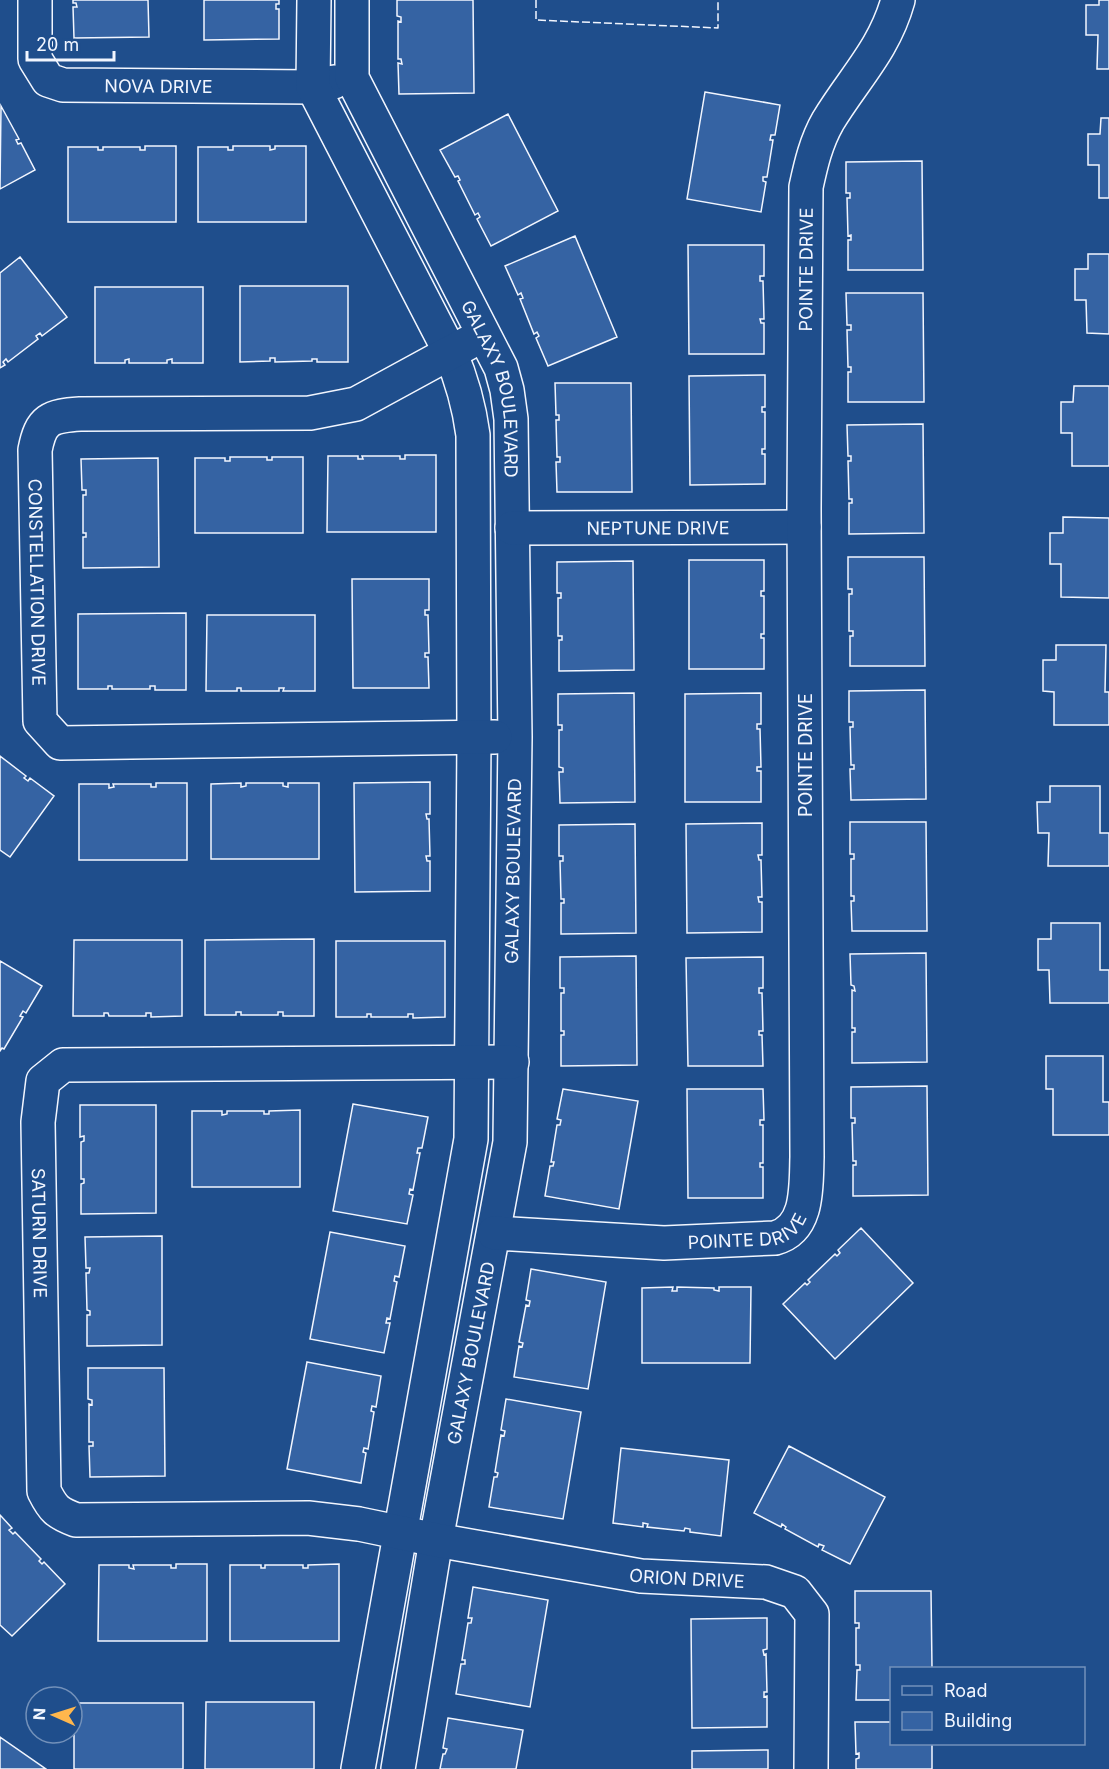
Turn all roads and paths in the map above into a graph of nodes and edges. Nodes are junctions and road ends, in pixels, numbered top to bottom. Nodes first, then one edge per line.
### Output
1 (35, 0) edge
2 (314, 0) edge
3 (352, 0) edge
4 (898, 0) edge
5 (352, 78) junction
6 (313, 87) junction
7 (485, 333) junction
8 (450, 352) junction
9 (804, 527) junction
10 (512, 528) junction
11 (515, 737) junction
12 (474, 738) junction
13 (473, 1061) junction
14 (512, 1062) junction
15 (494, 1233) junction
16 (400, 1531) junction
17 (436, 1540) junction
18 (358, 1769) edge
19 (398, 1769) edge
20 (811, 1769) edge

1 - 6 street, NOVA DRIVE
2 - 6 street, GALAXY BOULEVARD
3 - 5 street, GALAXY BOULEVARD
4 - 9 street, POINTE DRIVE
5 - 6 street, NOVA DRIVE
5 - 7 street, GALAXY BOULEVARD
6 - 8 street, GALAXY BOULEVARD
7 - 8 street, CONSTELLATION DRIVE
7 - 10 street, GALAXY BOULEVARD
8 - 12 street, GALAXY BOULEVARD
8 - 12 street, CONSTELLATION DRIVE
9 - 10 street, NEPTUNE DRIVE
9 - 15 street, POINTE DRIVE
10 - 11 street, GALAXY BOULEVARD
11 - 12 street, CONSTELLATION DRIVE
11 - 14 street, GALAXY BOULEVARD
12 - 13 street, GALAXY BOULEVARD
13 - 14 street, SATURN DRIVE
13 - 16 street, GALAXY BOULEVARD
13 - 16 street, SATURN DRIVE
14 - 15 street, GALAXY BOULEVARD
15 - 17 street, GALAXY BOULEVARD
16 - 17 street, ORION DRIVE
16 - 18 street, GALAXY BOULEVARD
17 - 19 street, GALAXY BOULEVARD
17 - 20 street, ORION DRIVE

